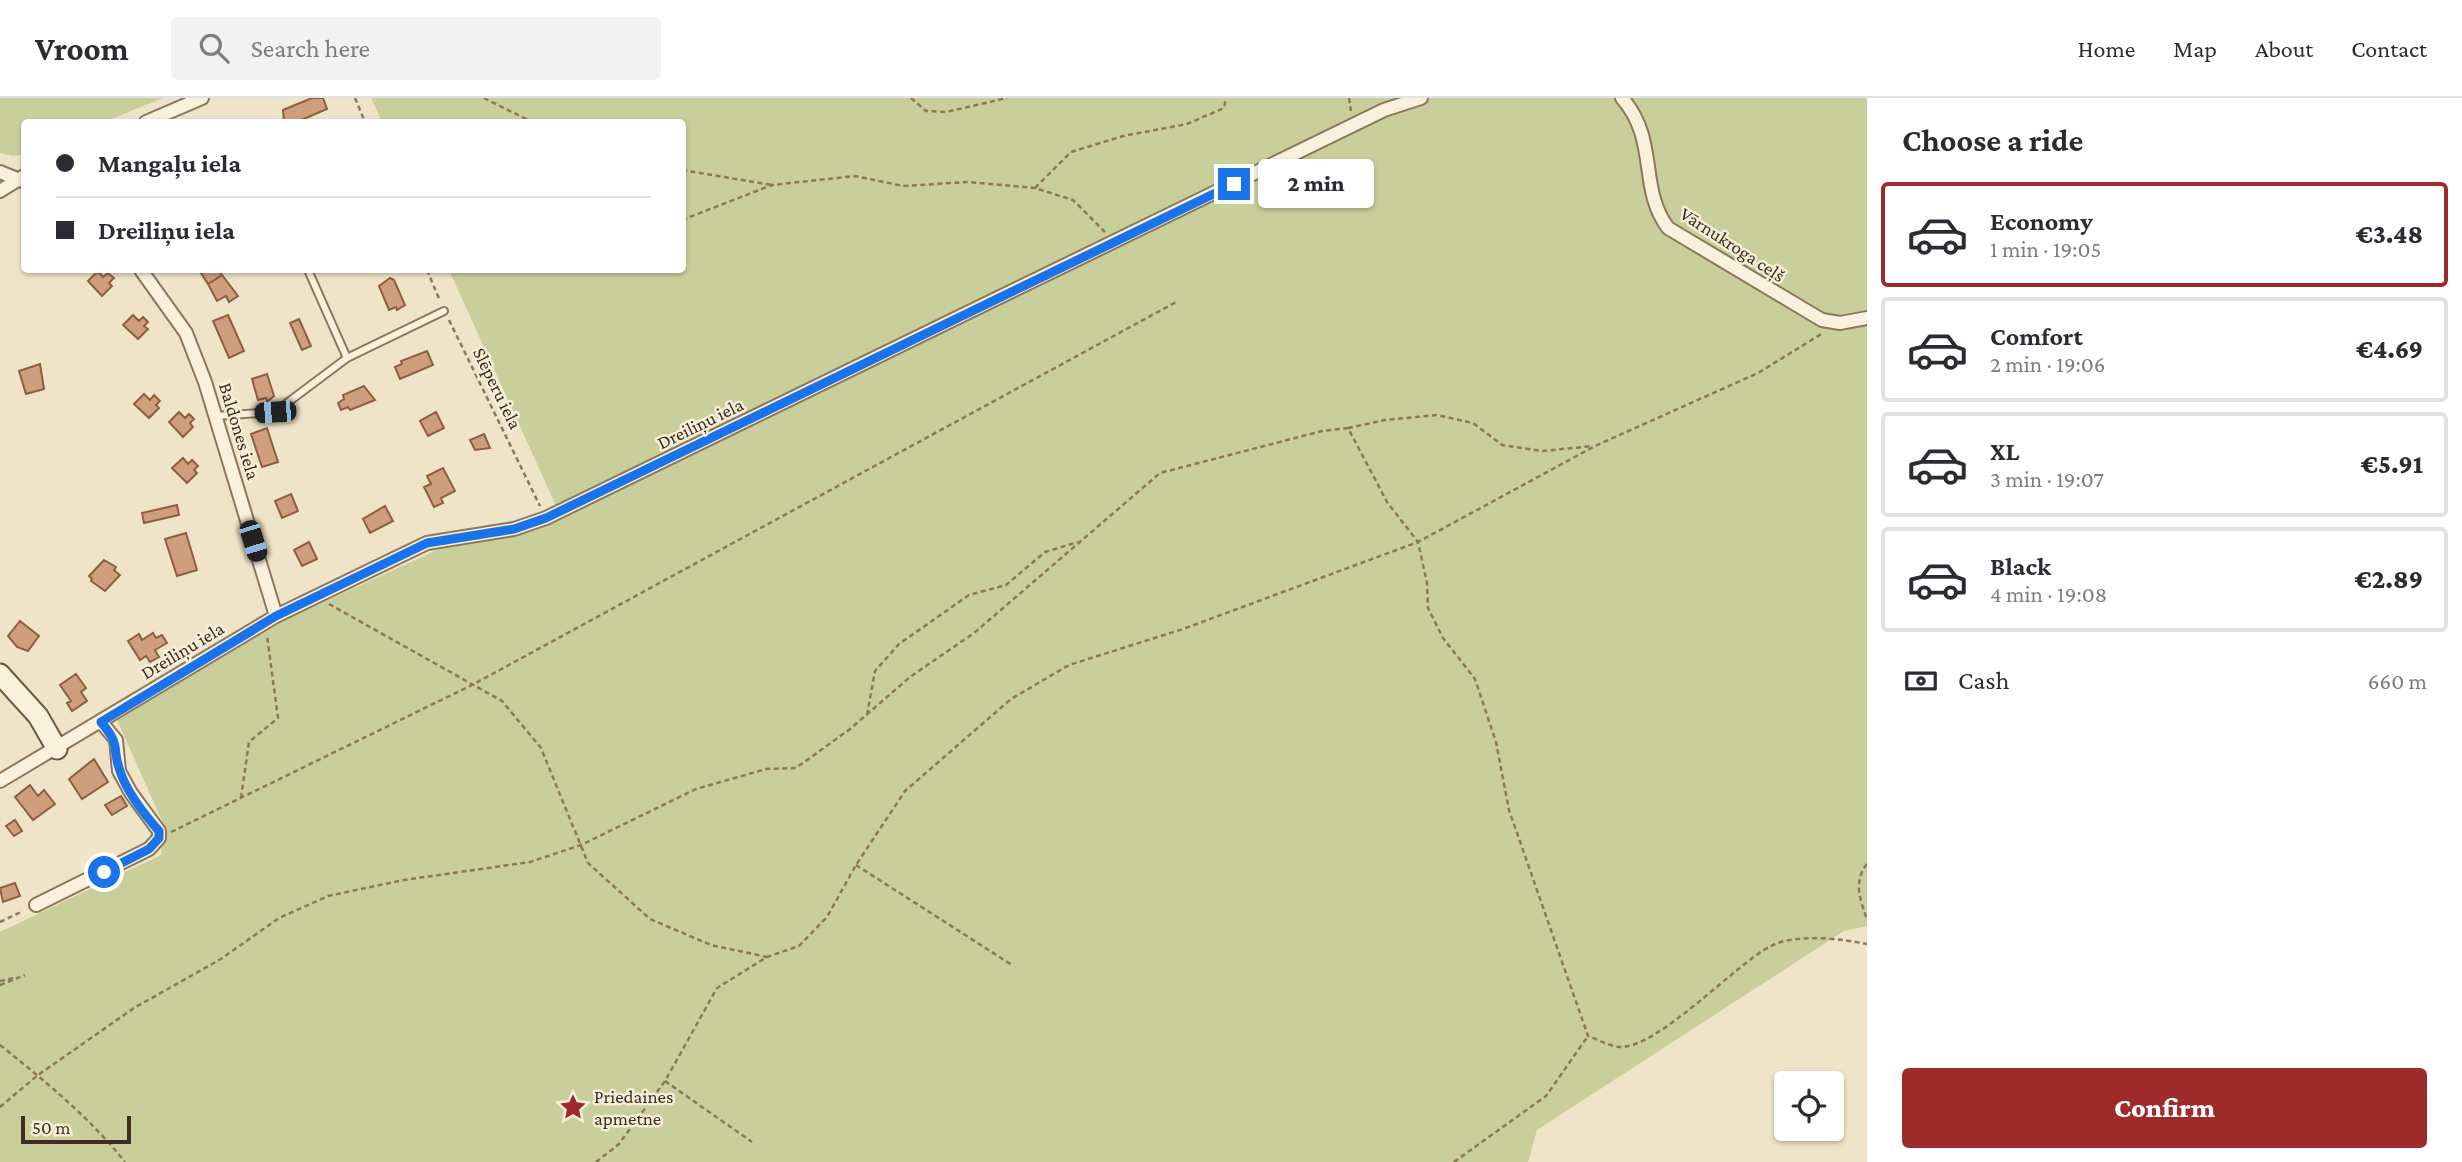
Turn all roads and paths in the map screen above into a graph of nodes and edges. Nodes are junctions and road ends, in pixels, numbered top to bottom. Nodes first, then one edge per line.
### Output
1 (202, 98) edge
2 (355, 98) edge
3 (484, 98) edge
4 (911, 98) edge
5 (1007, 98) edge
6 (1226, 98) edge
7 (1421, 98) edge
8 (1622, 98) edge
9 (153, 119) edge
10 (364, 119) edge
11 (526, 119) edge
12 (686, 171) edge
13 (0, 172) edge
14 (21, 179) edge
15 (21, 180) edge
16 (772, 185) junction
17 (1035, 188) junction
18 (0, 191) edge
19 (686, 218) edge
20 (1115, 242) junction
21 (143, 273) edge
22 (309, 273) edge
23 (428, 273) edge
24 (1178, 301) dead end
25 (444, 311) junction
26 (1867, 318) edge
27 (1840, 323) junction
28 (347, 358) junction
29 (215, 416) junction
30 (1348, 428) junction
31 (1595, 446) junction
32 (546, 518) junction
33 (1081, 541) junction
34 (1418, 542) junction
35 (317, 597) junction
36 (270, 619) junction
37 (0, 674) edge
38 (472, 685) junction
39 (867, 715) junction
40 (101, 722) junction
41 (57, 749) junction
42 (0, 781) edge
43 (241, 798) junction
44 (159, 838) junction
45 (580, 845) junction
46 (1867, 864) edge
47 (856, 865) junction
48 (36, 905) joint
49 (1867, 919) edge
50 (0, 922) edge
51 (1867, 944) edge
52 (767, 957) junction
53 (1012, 965) dead end
54 (25, 975) dead end
55 (0, 983) edge
56 (1588, 1036) junction
57 (0, 1045) edge
58 (38, 1075) junction
59 (664, 1081) junction
60 (0, 1107) edge
61 (752, 1142) dead end
62 (125, 1162) edge
63 (596, 1162) edge
64 (1454, 1162) edge

1 - 9 street
2 - 10 path
3 - 11 path
4 - 5 path
6 - 17 path
7 - 20 street, Dreiliņu iela
8 - 27 street, Vārnukroga ceļš
12 - 16 path
13 - 14 street
15 - 18 street
16 - 17 path
16 - 19 path
17 - 20 path
20 - 32 street, Dreiliņu iela
21 - 29 street, Baldones iela
22 - 28 lane
23 - 25 path, Slēperu iela
24 - 38 path
25 - 28 lane
25 - 32 path, Slēperu iela
26 - 27 street, Vārnukroga ceļš
27 - 31 path
28 - 29 lane
29 - 36 street, Baldones iela
30 - 31 path
30 - 33 path
30 - 34 path
31 - 34 path
32 - 35 street, Dreiliņu iela
33 - 39 path
33 - 39 path
34 - 47 path
34 - 56 path
35 - 36 street, Dreiliņu iela
35 - 38 path
36 - 40 street, Dreiliņu iela
36 - 43 path
37 - 41 street
38 - 43 path
38 - 45 path
39 - 45 path
40 - 41 street, Dreiliņu iela
40 - 44 street
41 - 42 street, Dreiliņu iela
43 - 44 path
44 - 48 street
45 - 52 path
45 - 58 path
46 - 49 path
47 - 52 path
47 - 53 path
48 - 50 path
51 - 56 path
52 - 59 path
54 - 55 path
56 - 64 path
57 - 58 path
58 - 60 path
58 - 62 path
59 - 61 path
59 - 63 path

